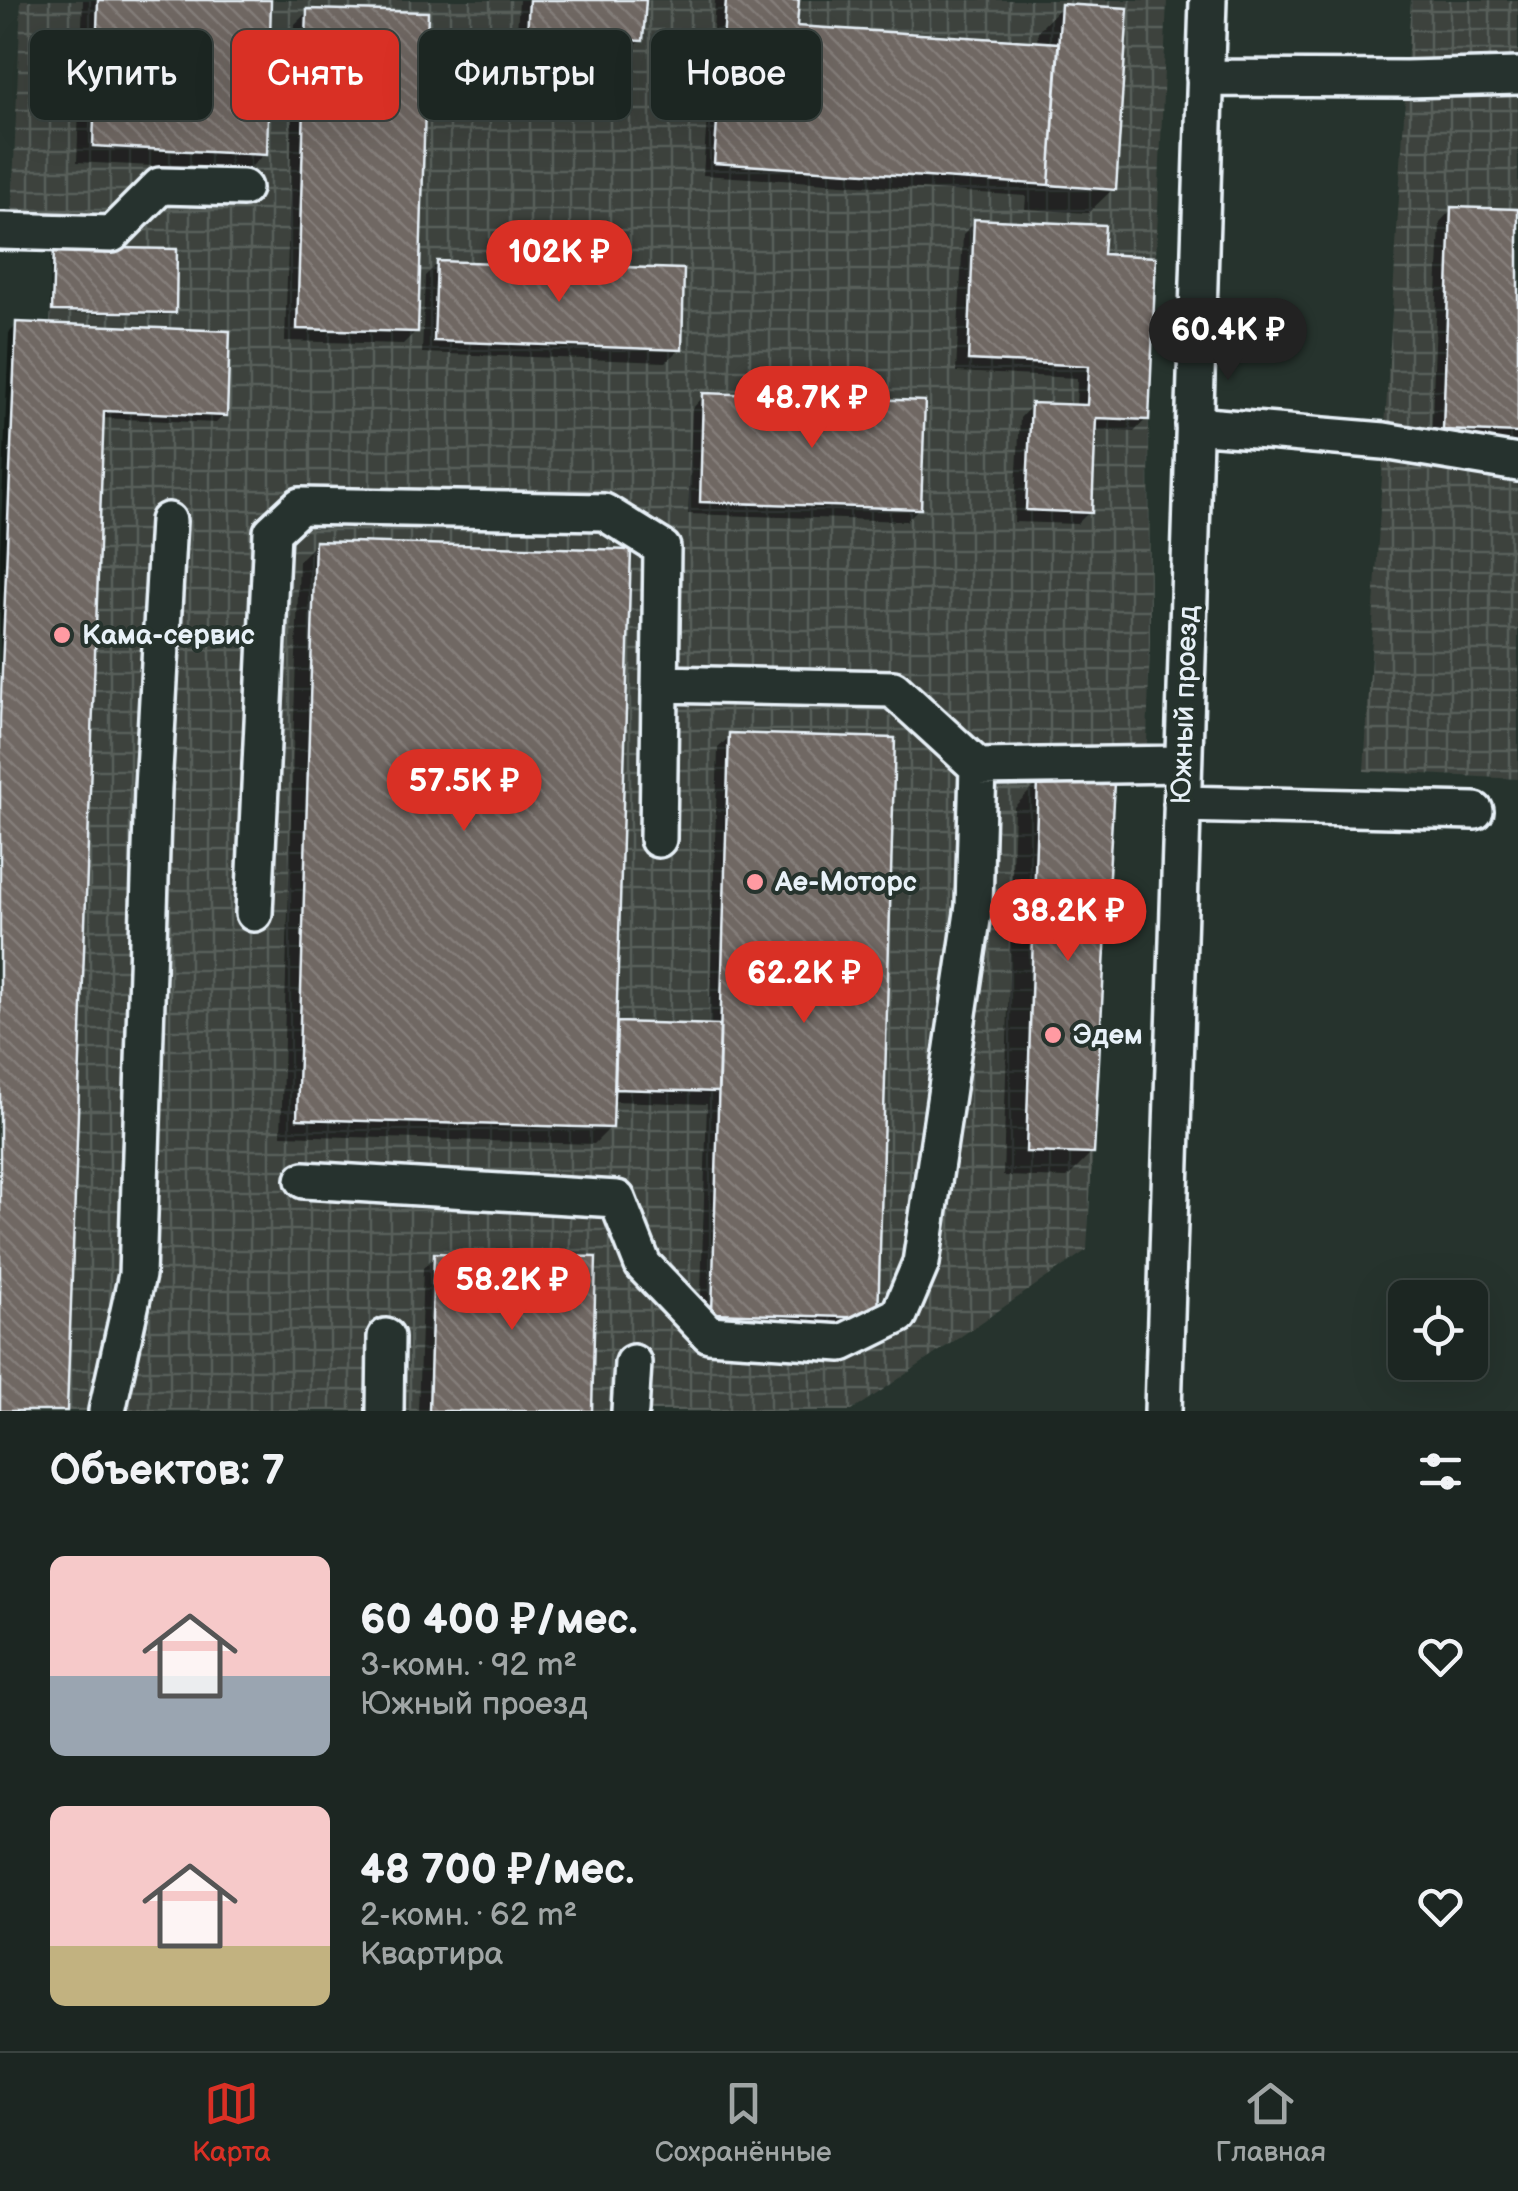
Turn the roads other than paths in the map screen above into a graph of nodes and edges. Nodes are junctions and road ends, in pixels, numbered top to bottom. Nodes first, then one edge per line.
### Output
1 (1208, 0) edge
2 (1518, 76) edge
3 (1205, 78) junction
4 (243, 188) dead end
5 (0, 232) edge
6 (1194, 424) junction
7 (1518, 463) edge
8 (168, 521) dead end
9 (661, 684) junction
10 (1183, 764) junction
11 (978, 767) junction
12 (1182, 804) junction
13 (1475, 811) dead end
14 (658, 839) dead end
15 (254, 913) dead end
16 (304, 1180) dead end
17 (386, 1337) dead end
18 (633, 1363) dead end
19 (107, 1411) edge
20 (384, 1411) edge
21 (630, 1411) edge
22 (1163, 1411) edge

1 - 3 street, Южный проезд
2 - 3 street
3 - 6 street, Южный проезд
4 - 5 street
6 - 7 street
6 - 10 street, Южный проезд
8 - 19 street
9 - 11 street
9 - 14 street
9 - 15 street
10 - 11 street
10 - 12 street, Южный проезд
11 - 16 street
12 - 13 street
12 - 22 street, Южный проезд
17 - 20 street
18 - 21 street

